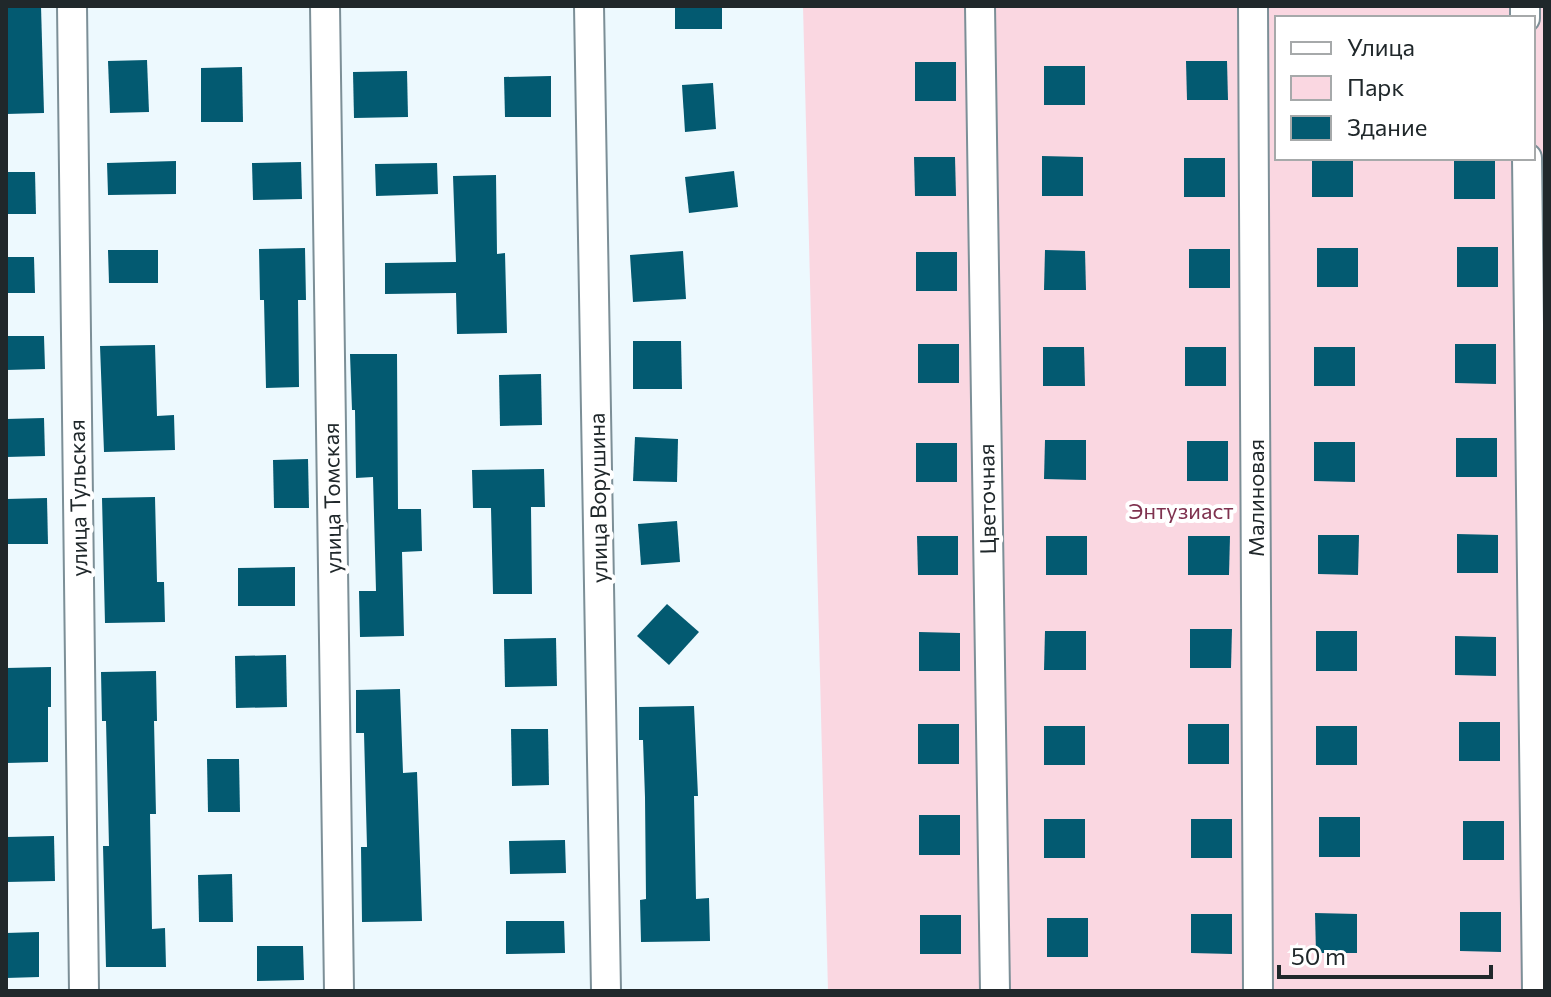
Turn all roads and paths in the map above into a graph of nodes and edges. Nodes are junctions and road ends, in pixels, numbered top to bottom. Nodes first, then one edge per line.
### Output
1 (72, 6) edge
2 (325, 6) edge
3 (589, 6) edge
4 (980, 6) edge
5 (1253, 6) edge
6 (1527, 160) edge
7 (84, 991) edge
8 (339, 991) edge
9 (606, 991) edge
10 (995, 991) edge
11 (1258, 991) edge
12 (1537, 991) edge

1 - 7 street, улица Тульская
2 - 8 street, улица Томская
3 - 9 street, улица Ворушина
4 - 10 street, Цветочная
5 - 11 street, Малиновая
6 - 12 street

